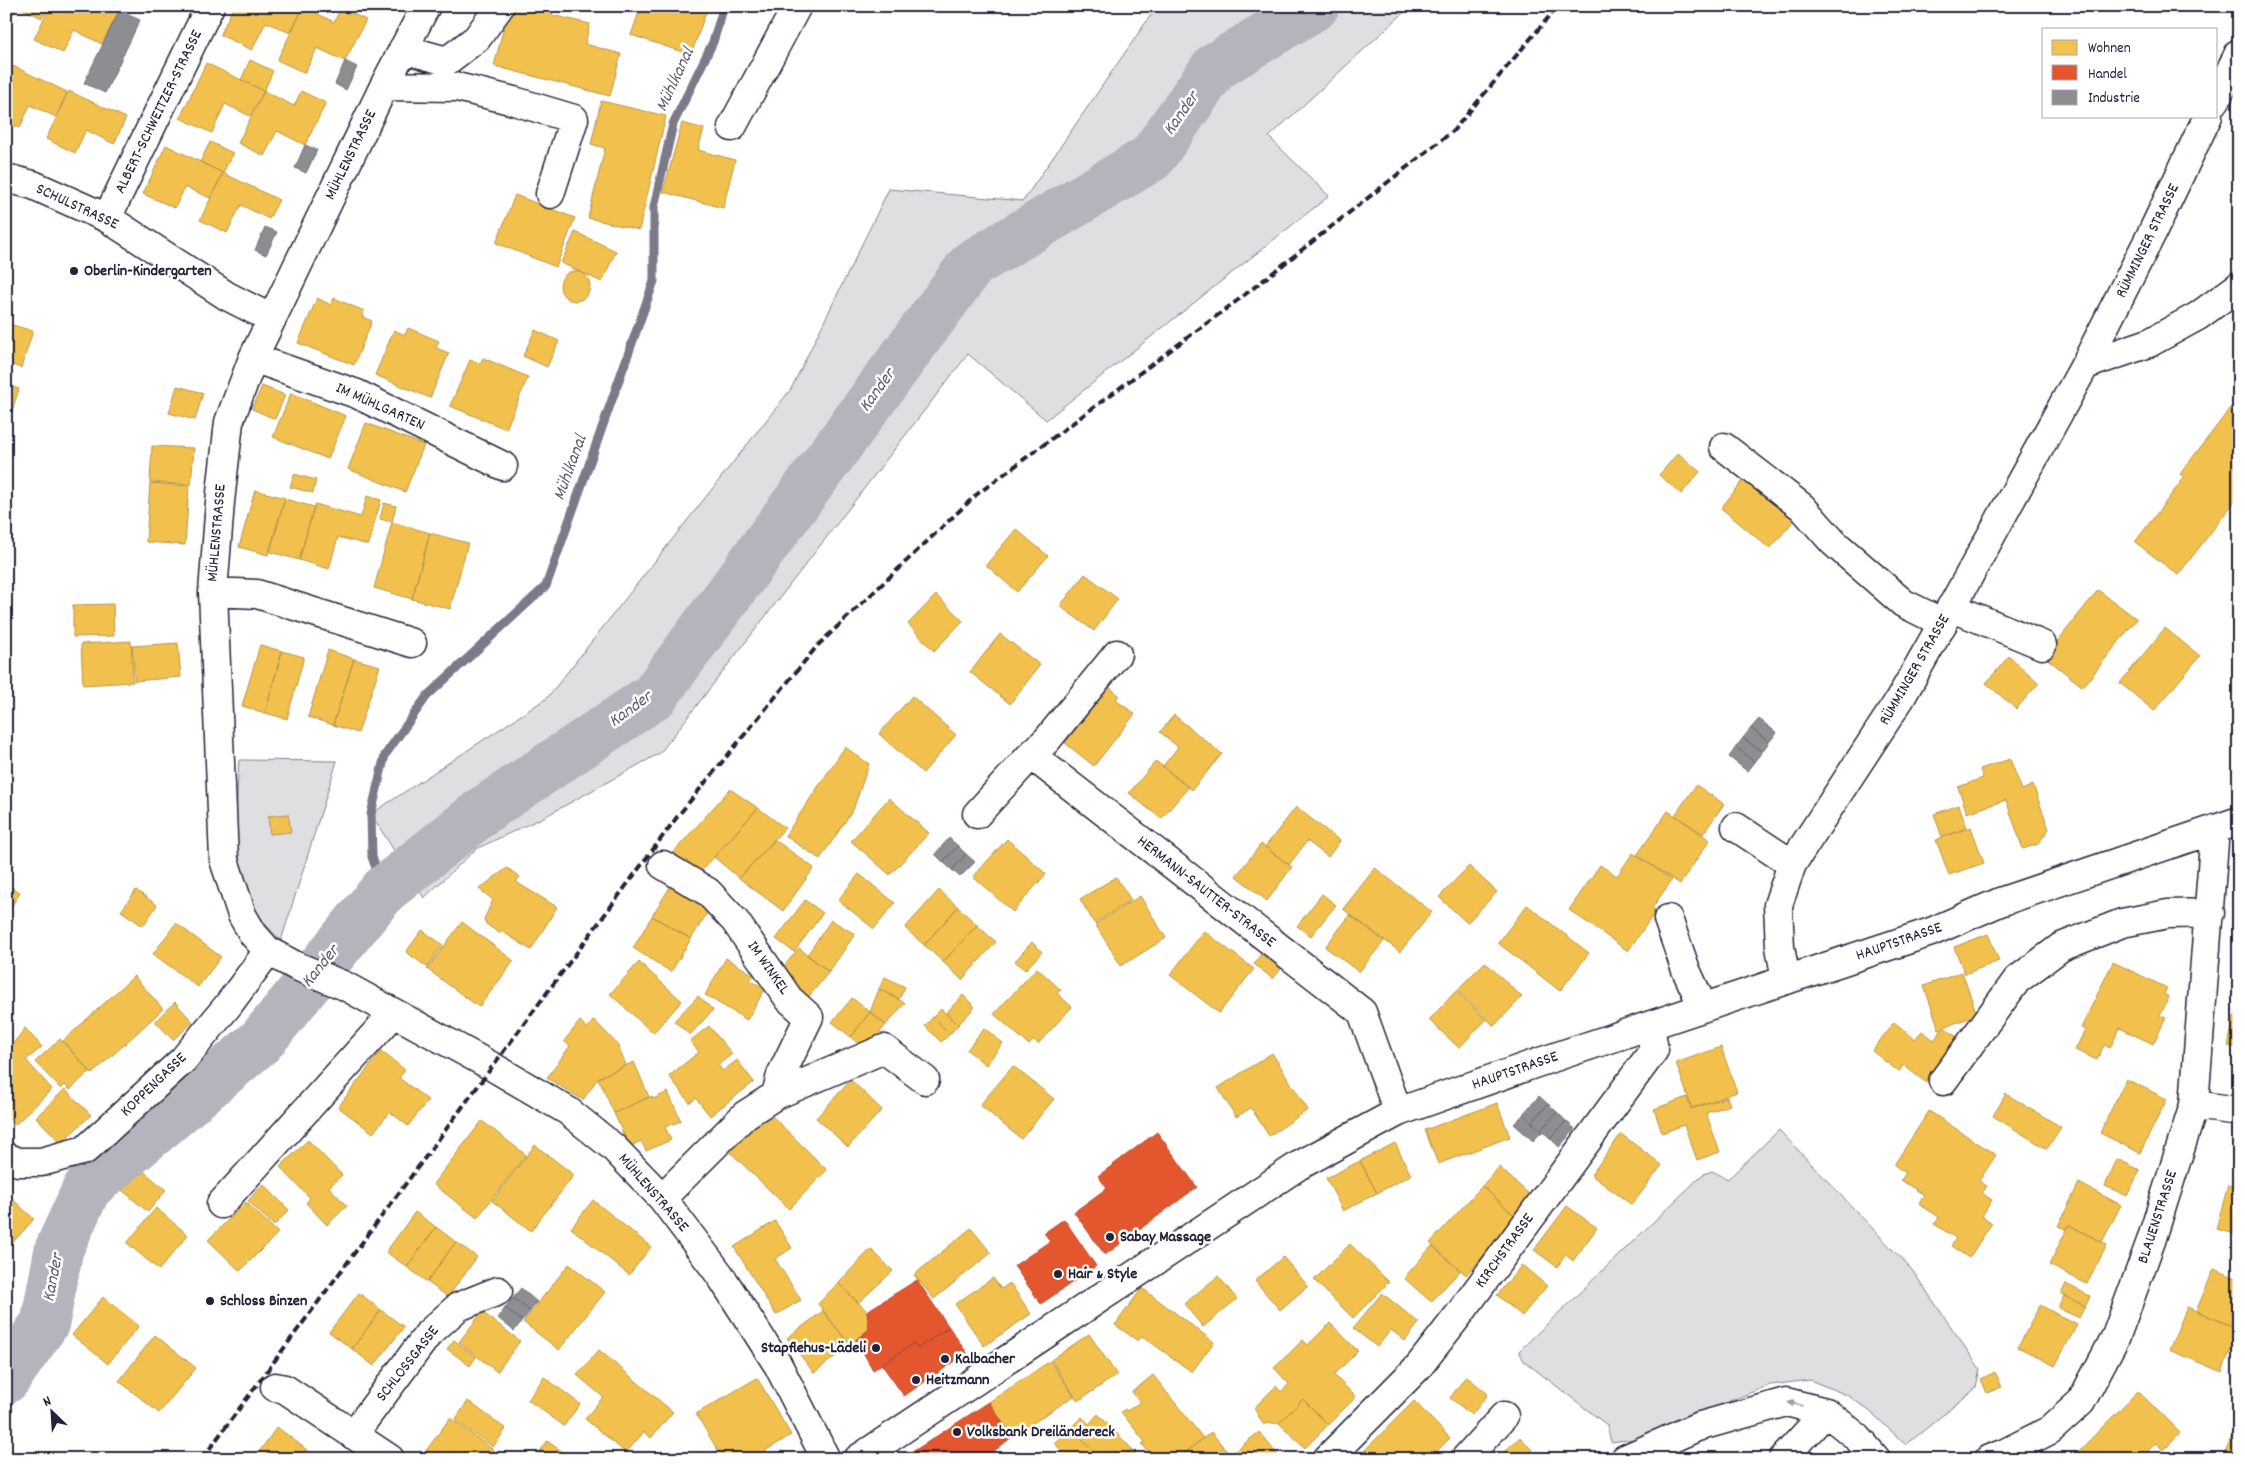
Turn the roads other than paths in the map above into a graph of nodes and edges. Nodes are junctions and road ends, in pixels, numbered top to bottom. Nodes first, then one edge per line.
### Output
1 (210, 6) edge
2 (426, 6) edge
3 (500, 6) edge
4 (797, 6) edge
5 (403, 49) junction
6 (2239, 53) edge
7 (384, 86) junction
8 (2218, 96) edge
9 (2207, 118) edge
10 (732, 127) dead end
11 (6, 178) edge
12 (550, 194) dead end
13 (107, 218) junction
14 (2239, 286) edge
15 (272, 319) junction
16 (253, 358) junction
17 (2085, 365) junction
18 (1724, 447) dead end
19 (503, 466) dead end
20 (213, 592) junction
21 (1947, 615) junction
22 (412, 643) dead end
23 (2042, 645) dead end
24 (1117, 654) dead end
25 (1031, 755) junction
26 (977, 814) dead end
27 (2227, 825) edge
28 (1736, 827) dead end
29 (1792, 864) junction
30 (663, 865) dead end
31 (2210, 914) junction
32 (1668, 919) dead end
33 (268, 951) junction
34 (1786, 980) junction
35 (1703, 1007) junction
36 (394, 1013) junction
37 (1650, 1026) junction
38 (925, 1080) dead end
39 (1944, 1081) dead end
40 (776, 1095) junction
41 (2194, 1105) junction
42 (2239, 1111) edge
43 (1398, 1112) junction
44 (6, 1157) edge
45 (662, 1198) junction
46 (222, 1204) dead end
47 (498, 1291) dead end
48 (275, 1388) dead end
49 (1826, 1412) junction
50 (1504, 1416) dead end
51 (354, 1435) junction
52 (390, 1459) edge
53 (826, 1459) edge
54 (858, 1459) edge
55 (1327, 1459) edge
56 (1465, 1459) edge
57 (1625, 1459) edge
58 (1783, 1459) edge
59 (1876, 1459) edge
60 (1990, 1459) edge

1 - 13 street, ALBERT-SCHWEITZER-STRASSE
2 - 5 street, MÜHLENSTRASSE
3 - 5 street
4 - 10 street
5 - 7 street, MÜHLENSTRASSE
6 - 8 street
7 - 12 street
7 - 15 street, MÜHLENSTRASSE
9 - 17 street, RÜMMINGER STRASSE
11 - 13 street, SCHULSTRASSE
13 - 15 street, SCHULSTRASSE
14 - 17 street
15 - 16 street, MÜHLENSTRASSE
16 - 19 street, IM MÜHLGARTEN
16 - 20 street, MÜHLENSTRASSE
17 - 21 street, RÜMMINGER STRASSE
18 - 21 street
20 - 22 street
20 - 33 street, MÜHLENSTRASSE
21 - 23 street
21 - 29 street, RÜMMINGER STRASSE
24 - 25 street
25 - 26 street
25 - 43 street, HERMANN-SAUTTER-STRASSE
27 - 31 street, BLAUENSTRASSE
27 - 34 street, HAUPTSTRASSE
28 - 29 street
29 - 34 street, RÜMMINGER STRASSE
30 - 40 street, IM WINKEL
31 - 39 street
31 - 41 street, BLAUENSTRASSE
32 - 35 street
33 - 36 street, MÜHLENSTRASSE
33 - 44 street, KOPPENGASSE
34 - 35 street, HAUPTSTRASSE
35 - 37 street, HAUPTSTRASSE
36 - 45 street, MÜHLENSTRASSE
36 - 46 street
37 - 43 street, HAUPTSTRASSE
37 - 55 street, KIRCHSTRASSE
38 - 40 street
40 - 45 street
41 - 42 street
41 - 60 street, BLAUENSTRASSE
43 - 54 street, HAUPTSTRASSE
45 - 53 street, MÜHLENSTRASSE
47 - 51 street, SCHLOSSGASSE
48 - 51 street
49 -> 57 street
49 - 58 street
49 - 59 street
50 - 56 street
51 - 52 street

